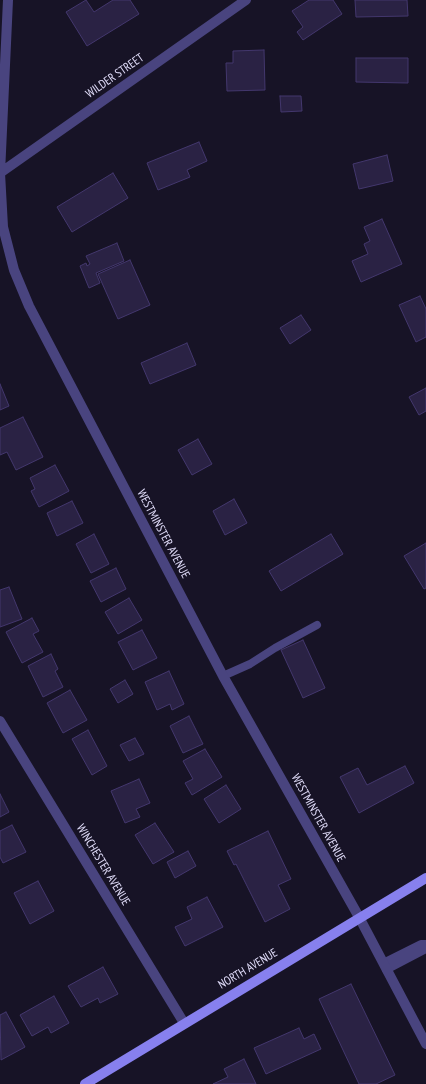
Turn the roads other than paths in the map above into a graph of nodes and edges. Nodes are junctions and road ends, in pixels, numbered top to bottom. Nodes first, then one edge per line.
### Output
1 (8, 0) edge
2 (246, 0) edge
3 (0, 173) edge
4 (318, 626) dead end
5 (223, 676) junction
6 (0, 721) edge
7 (426, 878) edge
8 (359, 917) junction
9 (426, 944) edge
10 (426, 949) edge
11 (384, 966) junction
12 (184, 1023) junction
13 (426, 1044) edge
14 (85, 1084) edge

1 - 3 street, WESTMINSTER AVENUE
2 - 3 street, WILDER STREET
3 - 5 street, WESTMINSTER AVENUE
4 - 5 lane
5 - 8 street, WESTMINSTER AVENUE
6 - 12 street, WINCHESTER AVENUE
7 - 8 main road, NORTH AVENUE
8 - 11 street, WESTMINSTER AVENUE
8 - 12 main road, NORTH AVENUE
9 - 11 lane
10 - 11 lane
11 - 13 street, WESTMINSTER AVENUE
12 - 14 main road, NORTH AVENUE

